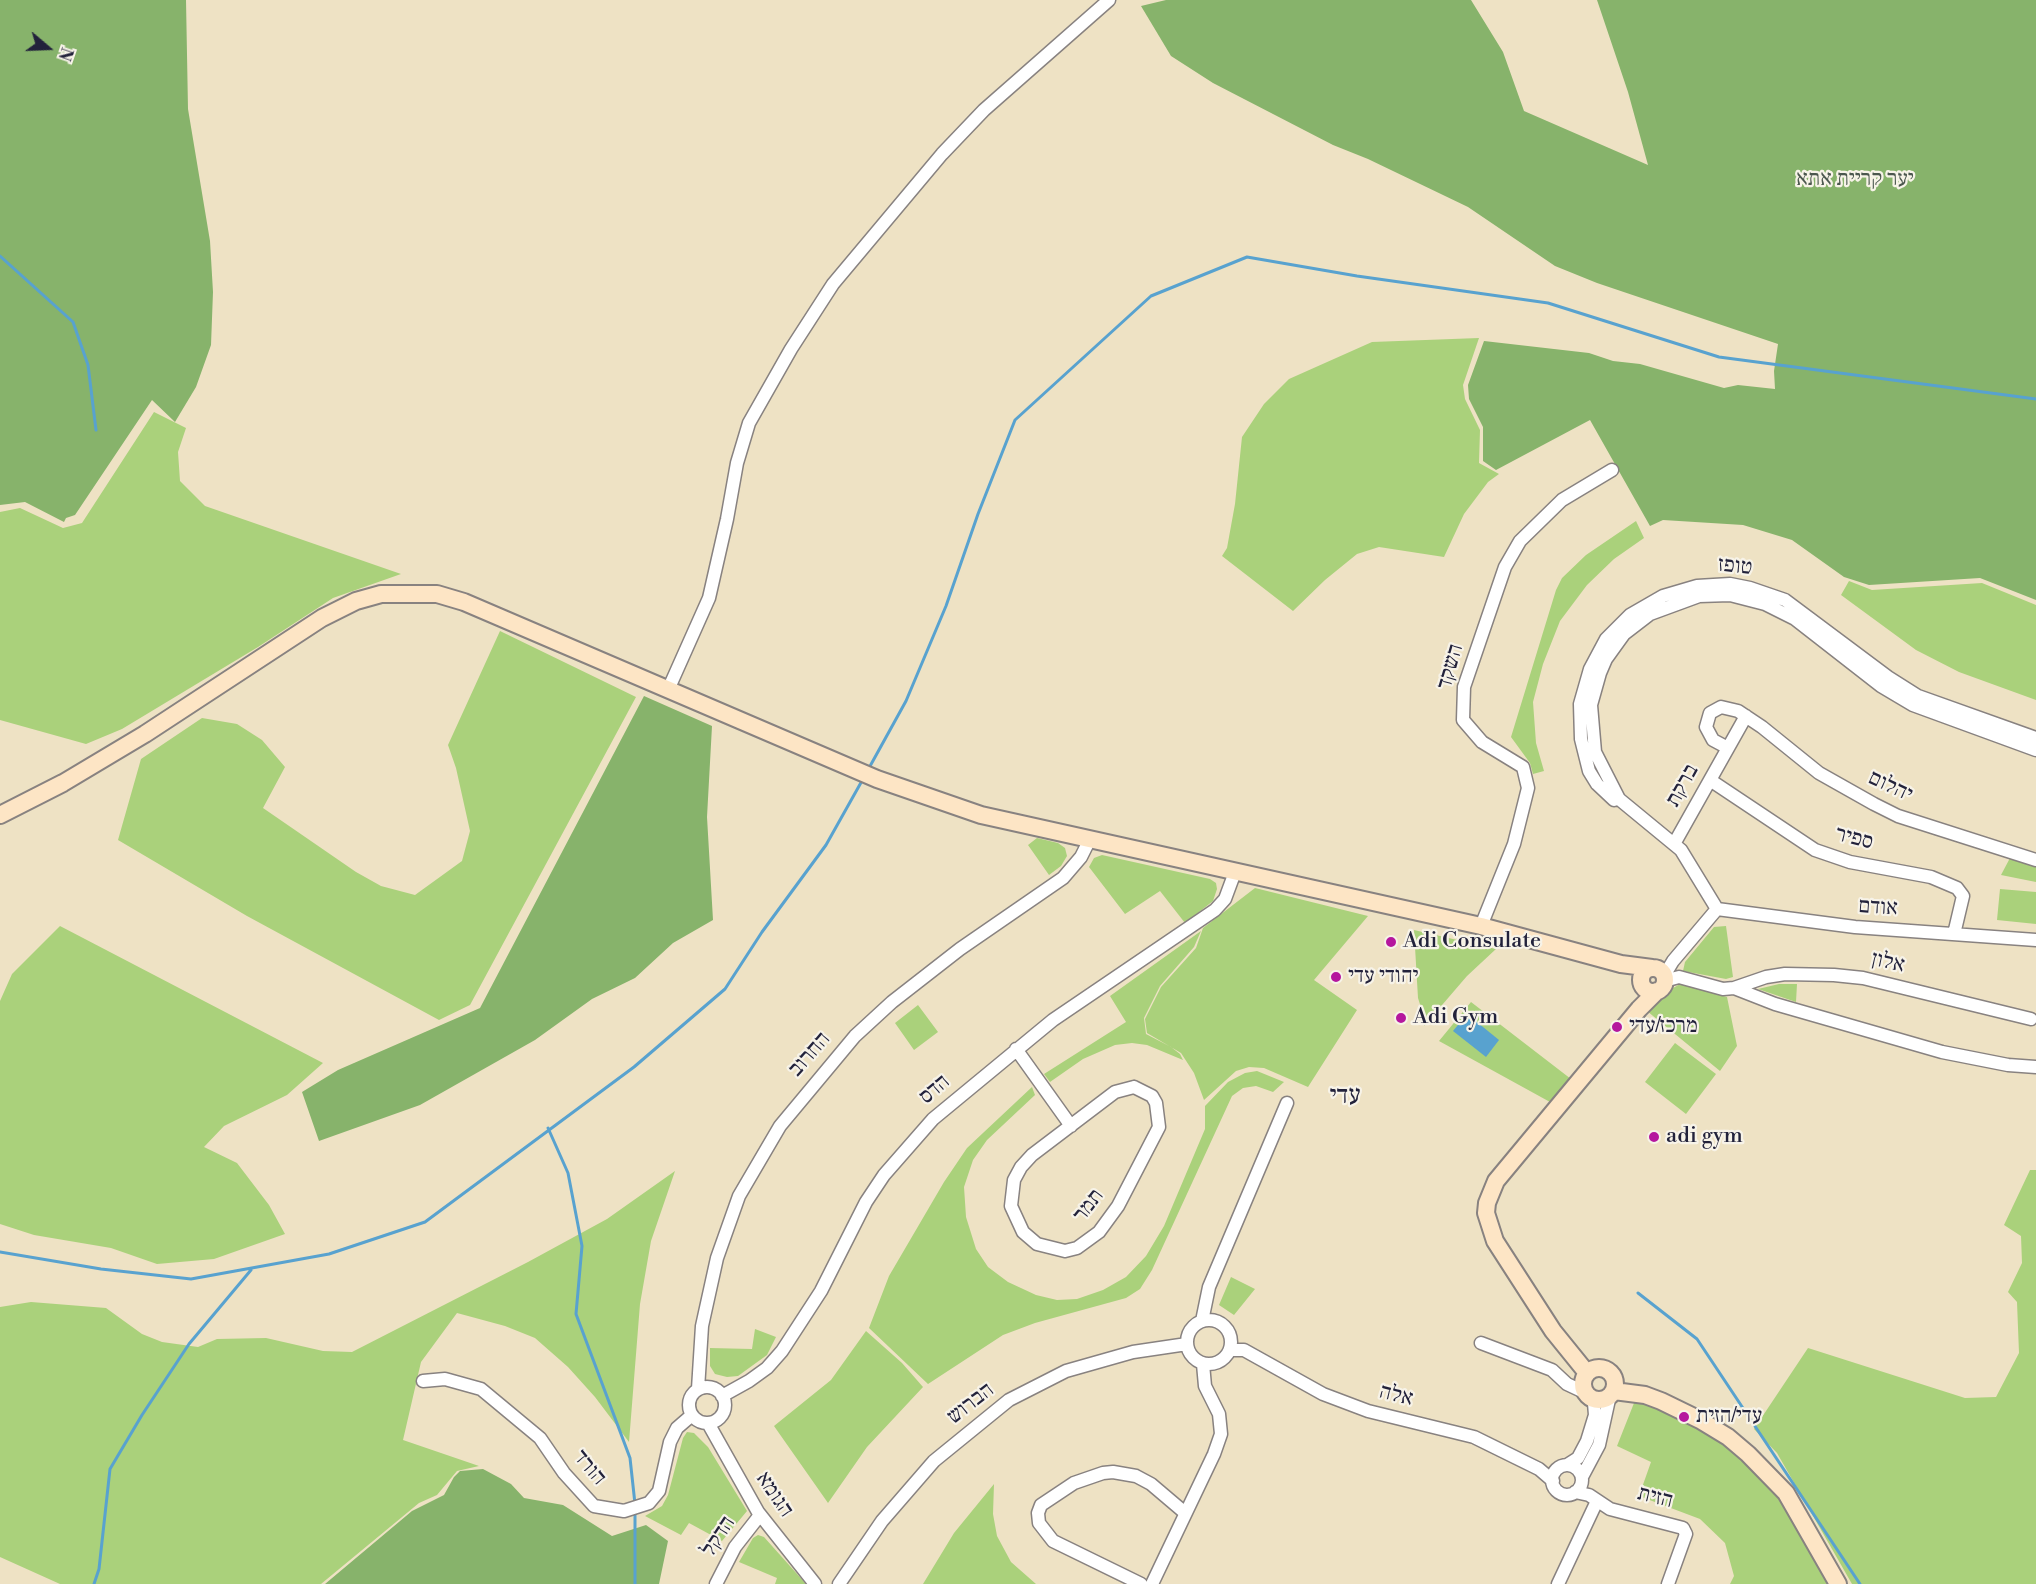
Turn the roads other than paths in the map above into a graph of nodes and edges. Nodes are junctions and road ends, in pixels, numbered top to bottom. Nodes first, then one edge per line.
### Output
1 (1108, 0) edge
2 (1612, 470) dead end
3 (669, 690) junction
4 (1746, 716) junction
5 (2036, 738) edge
6 (1728, 748) junction
7 (2036, 750) edge
8 (1710, 780) junction
9 (1633, 812) junction
10 (0, 815) edge
11 (1090, 839) junction
12 (1674, 844) junction
13 (2036, 860) edge
14 (1235, 872) junction
15 (1717, 909) junction
16 (1481, 926) junction
17 (1954, 934) junction
18 (2036, 940) edge
19 (1654, 979) junction
20 (1734, 988) junction
21 (2031, 1019) dead end
22 (1016, 1049) junction
23 (2036, 1067) edge
24 (1287, 1103) dead end
25 (1071, 1126) junction
26 (1202, 1321) junction
27 (1481, 1343) dead end
28 (1187, 1344) junction
29 (1230, 1350) junction
30 (1203, 1364) junction
31 (1587, 1373) junction
32 (423, 1381) dead end
33 (698, 1389) junction
34 (1612, 1393) junction
35 (722, 1395) junction
36 (1587, 1395) junction
37 (692, 1415) junction
38 (708, 1423) junction
39 (1567, 1465) junction
40 (1582, 1478) junction
41 (1553, 1481) junction
42 (1575, 1492) junction
43 (1596, 1501) junction
44 (1184, 1512) junction
45 (760, 1515) junction
46 (716, 1584) edge
47 (815, 1584) edge
48 (827, 1584) edge
49 (839, 1584) edge
50 (1142, 1584) edge
51 (1152, 1584) edge
52 (1558, 1584) edge
53 (1668, 1584) edge
54 (1838, 1584) edge

1 - 3 street
2 - 16 street, השקד
3 - 10 street
3 - 11 street
4 - 6 street
4 - 6 street, יהלום
4 - 13 street, יהלום
5 - 9 street, טופז
6 - 8 street, ברקת
7 - 9 street, טופז
8 - 12 street, ברקת
8 - 17 street, ספיר
9 - 12 street, טופז
11 - 14 street
11 - 33 street, החרוב
12 - 15 street, טופז
14 - 16 street
14 - 22 street, הדס
15 - 17 street, אודם
15 - 19 street
16 - 19 street
17 - 18 street, אודם
19 - 20 street
19 - 31 street
20 - 21 street, אלון
20 - 23 street
22 - 25 street
22 - 35 street, הדס
24 - 26 street
25 - 25 street, תמר
26 - 28 street
26 - 29 street
27 - 36 street
28 - 30 street
28 - 49 street, הברוש
29 - 30 street
29 - 41 street, אלה
30 - 44 street
31 - 34 street
31 - 36 street
32 - 37 street, הורד
33 - 35 street
33 - 37 street
34 - 36 street
34 - 40 street
34 - 54 street
35 - 38 street
36 - 39 street
37 - 38 street
38 - 45 street, הגומא
39 - 40 street
39 - 41 street
40 - 42 street
41 - 42 street
42 - 43 street, הזית
43 - 52 street
43 - 53 street, הזית
44 - 50 street
44 - 51 street
45 - 46 street, הדקל
45 - 47 street, הגומא
48 - 49 street

